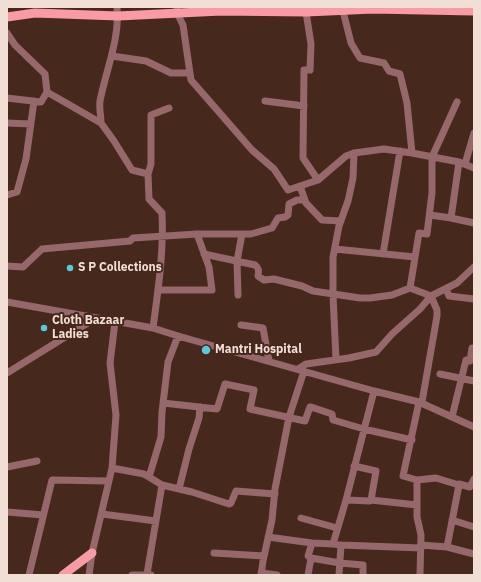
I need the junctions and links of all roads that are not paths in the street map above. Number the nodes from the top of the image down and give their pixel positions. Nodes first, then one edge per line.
1 (384, 8) edge
2 (262, 9) edge
3 (445, 9) edge
4 (79, 10) edge
5 (177, 10) edge
6 (117, 11) edge
7 (343, 11) junction
8 (474, 11) edge
9 (306, 12) junction
10 (7, 17) edge
11 (7, 33) edge
12 (112, 56) junction
13 (190, 74) junction
14 (47, 92) junction
15 (7, 98) edge
16 (34, 101) junction
17 (266, 101) dead end
18 (457, 102) dead end
19 (304, 106) junction
20 (169, 108) dead end
21 (7, 123) edge
22 (101, 123) junction
23 (31, 124) junction
24 (474, 133) edge
25 (473, 143) edge
26 (400, 151) junction
27 (412, 152) junction
28 (354, 153) junction
29 (432, 157) junction
30 (462, 163) junction
31 (474, 168) edge
32 (148, 174) junction
33 (318, 180) junction
34 (300, 186) junction
35 (7, 195) edge
36 (305, 200) junction
37 (430, 215) junction
38 (451, 218) junction
39 (341, 221) junction
40 (474, 223) edge
41 (196, 234) junction
42 (242, 234) junction
43 (163, 237) junction
44 (335, 249) junction
45 (204, 254) junction
46 (383, 254) junction
47 (415, 257) junction
48 (237, 261) junction
49 (7, 266) edge
50 (474, 267) edge
51 (410, 288) junction
52 (446, 289) junction
53 (158, 290) junction
54 (238, 295) dead end
55 (333, 295) junction
56 (431, 296) junction
57 (474, 299) edge
58 (7, 302) edge
59 (96, 318) junction
60 (115, 322) junction
61 (241, 325) dead end
62 (152, 328) junction
63 (178, 336) junction
64 (474, 348) edge
65 (336, 359) junction
66 (269, 361) junction
67 (301, 370) junction
68 (7, 374) edge
69 (440, 374) dead end
70 (462, 379) junction
71 (474, 381) edge
72 (374, 391) junction
73 (420, 402) junction
74 (163, 403) junction
75 (200, 407) junction
76 (289, 417) junction
77 (452, 417) junction
78 (474, 427) edge
79 (364, 429) junction
80 (412, 440) junction
81 (37, 461) dead end
82 (354, 466) junction
83 (7, 467) edge
84 (112, 468) junction
85 (149, 477) junction
86 (474, 479) edge
87 (417, 480) junction
88 (109, 481) junction
89 (459, 484) junction
90 (162, 485) junction
91 (179, 489) junction
92 (275, 494) junction
93 (346, 500) junction
94 (371, 500) junction
95 (417, 505) junction
96 (7, 512) edge
97 (102, 514) junction
98 (43, 515) junction
99 (301, 518) dead end
100 (452, 520) junction
101 (156, 521) junction
102 (474, 527) edge
103 (337, 528) junction
104 (268, 538) junction
105 (312, 542) junction
106 (332, 544) junction
107 (342, 545) junction
108 (421, 547) junction
109 (447, 547) junction
110 (92, 553) junction
111 (214, 553) dead end
112 (474, 554) edge
113 (264, 556) junction
114 (311, 558) junction
115 (340, 563) junction
116 (261, 574) edge
117 (29, 575) edge
118 (63, 575) edge
119 (89, 575) edge
120 (132, 575) edge
121 (149, 575) edge
122 (277, 575) edge
123 (308, 575) edge
124 (338, 575) edge
125 (363, 575) edge
126 (420, 575) edge

1 - 3 main road
1 - 7 main road
2 - 5 main road
2 - 9 main road
3 - 8 main road
4 - 6 main road
4 - 10 main road
5 - 6 main road
5 - 13 street
6 - 12 street
7 - 9 main road
7 - 27 street
9 - 19 street
11 - 14 street
12 - 13 street
12 - 22 street
13 - 34 street
14 - 16 street
14 - 22 street
15 - 16 street
16 - 23 street
17 - 19 street
18 - 29 street
19 - 33 street
20 - 32 street
21 - 23 street
22 - 32 street
23 - 35 street
24 - 25 street
25 - 30 street
26 - 27 street
26 - 28 street
26 - 46 street
27 - 29 street
28 - 33 street
28 - 39 street
29 - 30 street
29 - 37 street
30 - 31 street
30 - 38 street
32 - 43 street
33 - 34 street
34 - 36 street
36 - 39 street
36 - 42 street
37 - 38 street
37 - 47 street
38 - 40 street
39 - 44 street
41 - 42 street
41 - 43 street
41 - 45 street
42 - 48 street
43 - 49 street
43 - 53 street
44 - 46 street
44 - 55 street
45 - 48 street
45 - 53 street
46 - 47 street
47 - 51 street
48 - 54 street
48 - 55 street
50 - 52 street
51 - 55 street
51 - 56 street
52 - 56 street
52 - 57 street
53 - 62 street
55 - 65 street
56 - 65 street
56 - 73 street
58 - 59 street
59 - 60 street
59 - 68 street
60 - 62 street
60 - 84 street
61 - 66 street
62 - 63 street
63 - 66 street
63 - 74 street
64 - 70 street
65 - 67 street
66 - 67 street
67 - 72 street
67 - 76 street
69 - 70 street
70 - 71 street
70 - 77 street
72 - 73 street
72 - 79 street
73 - 77 street
73 - 80 street
74 - 75 street
74 - 85 street
75 - 76 street
75 - 91 street
76 - 79 street
76 - 92 street
77 - 78 street
79 - 80 street
79 - 82 street
80 - 87 street
81 - 83 street
82 - 93 street
82 - 94 street
84 - 85 street
84 - 88 street
85 - 90 street
86 - 89 street
87 - 89 street
87 - 95 street
88 - 97 street
88 - 98 street
89 - 100 street
90 - 91 street
90 - 101 street
91 - 92 street
92 - 104 street
93 - 94 street
93 - 103 street
94 - 95 street
95 - 108 street
96 - 98 street
97 - 101 street
97 - 110 street
98 - 117 street
99 - 103 street
100 - 102 street
100 - 109 street
101 - 121 street
103 - 106 street
104 - 105 street
104 - 113 street
105 - 106 street
105 - 114 street
106 - 107 street
107 - 108 street
107 - 115 street
108 - 109 street
108 - 126 street
109 - 112 street
110 - 118 main road
110 - 119 street
111 - 113 street
113 - 116 street
114 - 115 street
114 - 123 street
115 - 124 street
115 - 125 street
116 - 122 street
120 - 121 street

